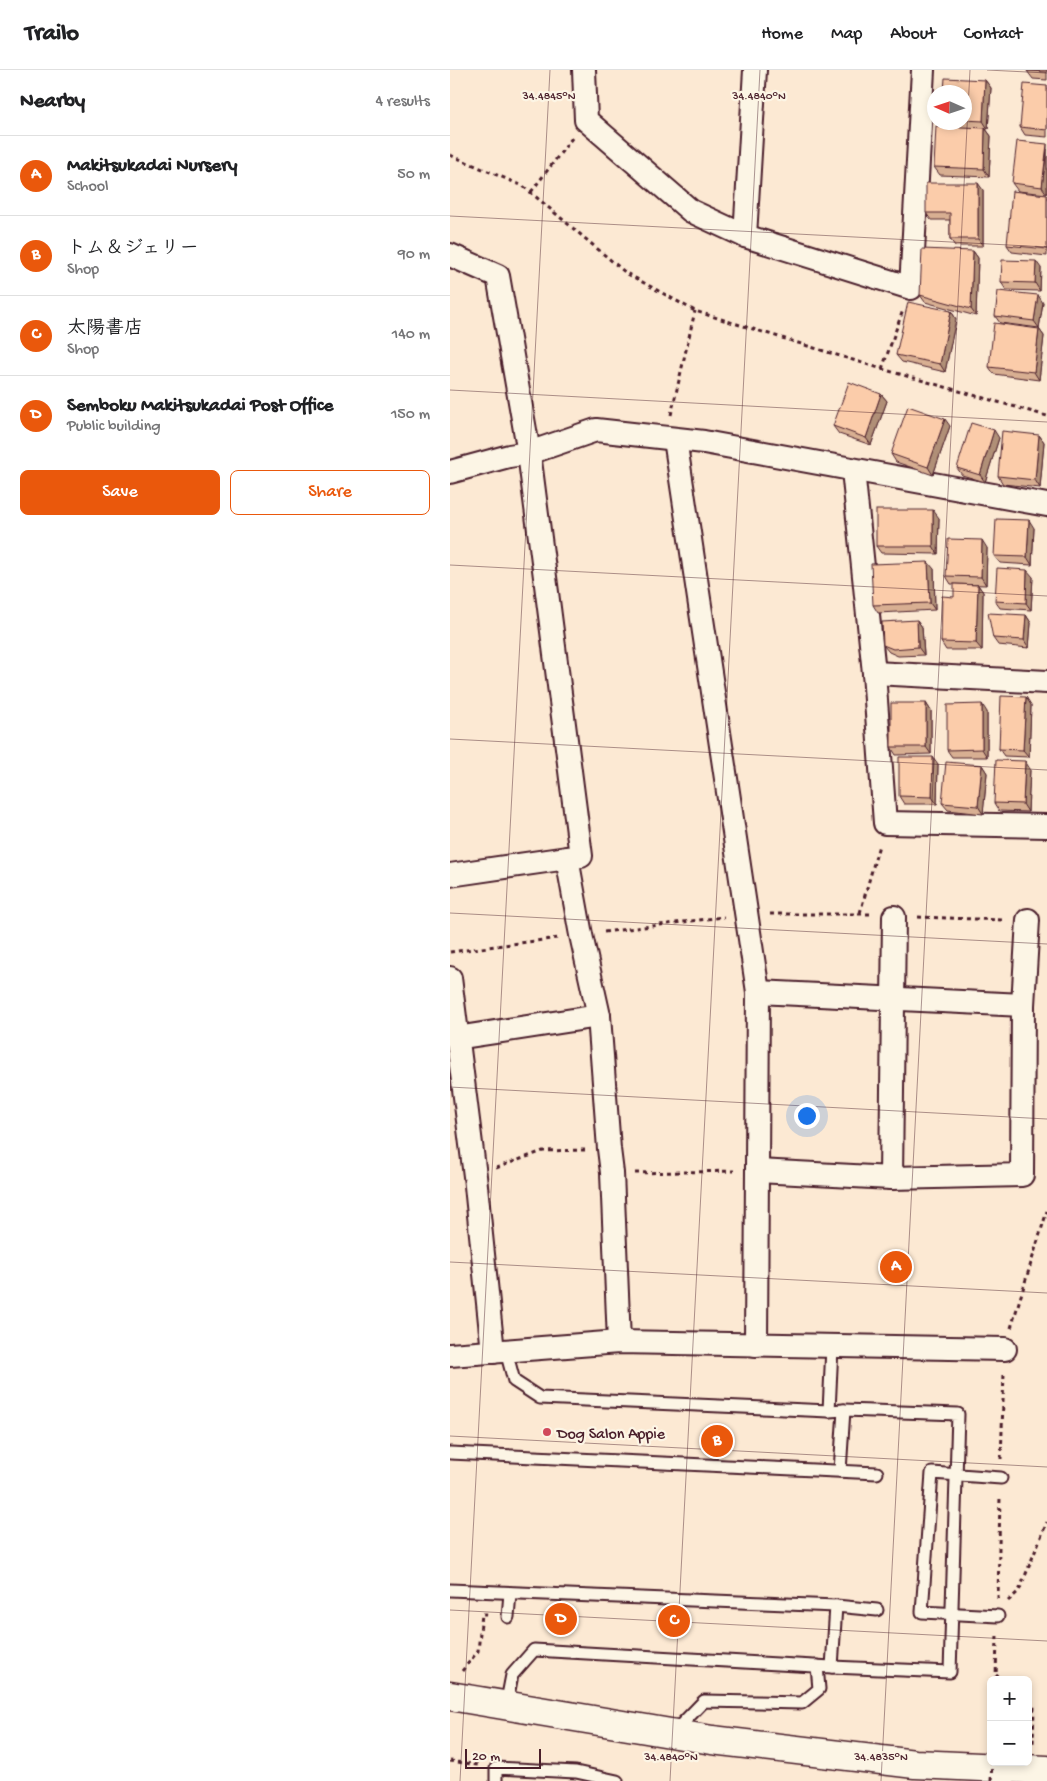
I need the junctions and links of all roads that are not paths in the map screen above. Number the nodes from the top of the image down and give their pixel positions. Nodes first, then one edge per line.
1 (584, 70) edge
2 (755, 70) edge
3 (923, 70) edge
4 (744, 236) junction
5 (450, 255) edge
6 (671, 438) junction
7 (530, 453) junction
8 (853, 470) junction
9 (450, 472) edge
10 (1047, 505) edge
11 (874, 673) junction
12 (1047, 682) edge
13 (1047, 826) edge
14 (567, 858) junction
15 (450, 876) edge
16 (894, 916) dead end
17 (1028, 920) dead end
18 (450, 978) edge
19 (758, 992) junction
20 (893, 999) junction
21 (1023, 1005) junction
22 (599, 1016) junction
23 (456, 1038) junction
24 (758, 1171) junction
25 (891, 1178) junction
26 (619, 1342) junction
27 (756, 1345) junction
28 (832, 1347) junction
29 (1005, 1349) road end
30 (500, 1351) junction
31 (450, 1354) edge
32 (844, 1410) junction
33 (829, 1412) junction
34 (450, 1453) edge
35 (840, 1471) junction
36 (878, 1473) dead end
37 (956, 1474) junction
38 (1001, 1478) road end
39 (450, 1590) edge
40 (510, 1593) junction
41 (836, 1606) junction
42 (877, 1610) dead end
43 (952, 1613) junction
44 (998, 1613) road end
45 (508, 1617) road end
46 (817, 1666) junction
47 (832, 1667) junction
48 (456, 1684) edge
49 (506, 1706) junction
50 (673, 1733) junction
51 (1040, 1770) edge
52 (496, 1781) edge
53 (617, 1781) edge

1 - 4 street
2 - 4 street
3 - 4 street
5 - 7 street
6 - 7 street
6 - 8 street
6 - 19 street
7 - 9 street
7 - 14 street
8 - 10 street
8 - 11 street
11 - 12 street
11 - 13 street
14 - 15 street
14 - 22 street
16 - 20 street
17 - 21 street
18 - 23 street
19 - 20 street
19 - 24 street
20 - 21 street
20 - 25 street
21 - 25 street
22 - 23 street
22 - 26 street
23 - 30 street
24 - 25 street
24 - 27 street
26 - 27 street
26 - 30 street
27 - 28 street
28 - 29 street
28 - 33 lane
30 - 31 street
30 - 33 lane
32 - 33 lane
32 - 35 lane
32 - 37 lane
34 - 35 lane
35 - 36 lane
37 - 38 lane
37 - 43 lane
37 - 43 lane
39 - 40 lane
40 - 41 lane
40 - 45 lane
41 - 42 lane
41 - 47 lane
43 - 44 lane
43 - 47 lane
46 - 47 lane
46 - 49 lane
46 - 50 lane
48 - 49 street
49 - 50 street
50 - 51 street
52 - 53 lane

